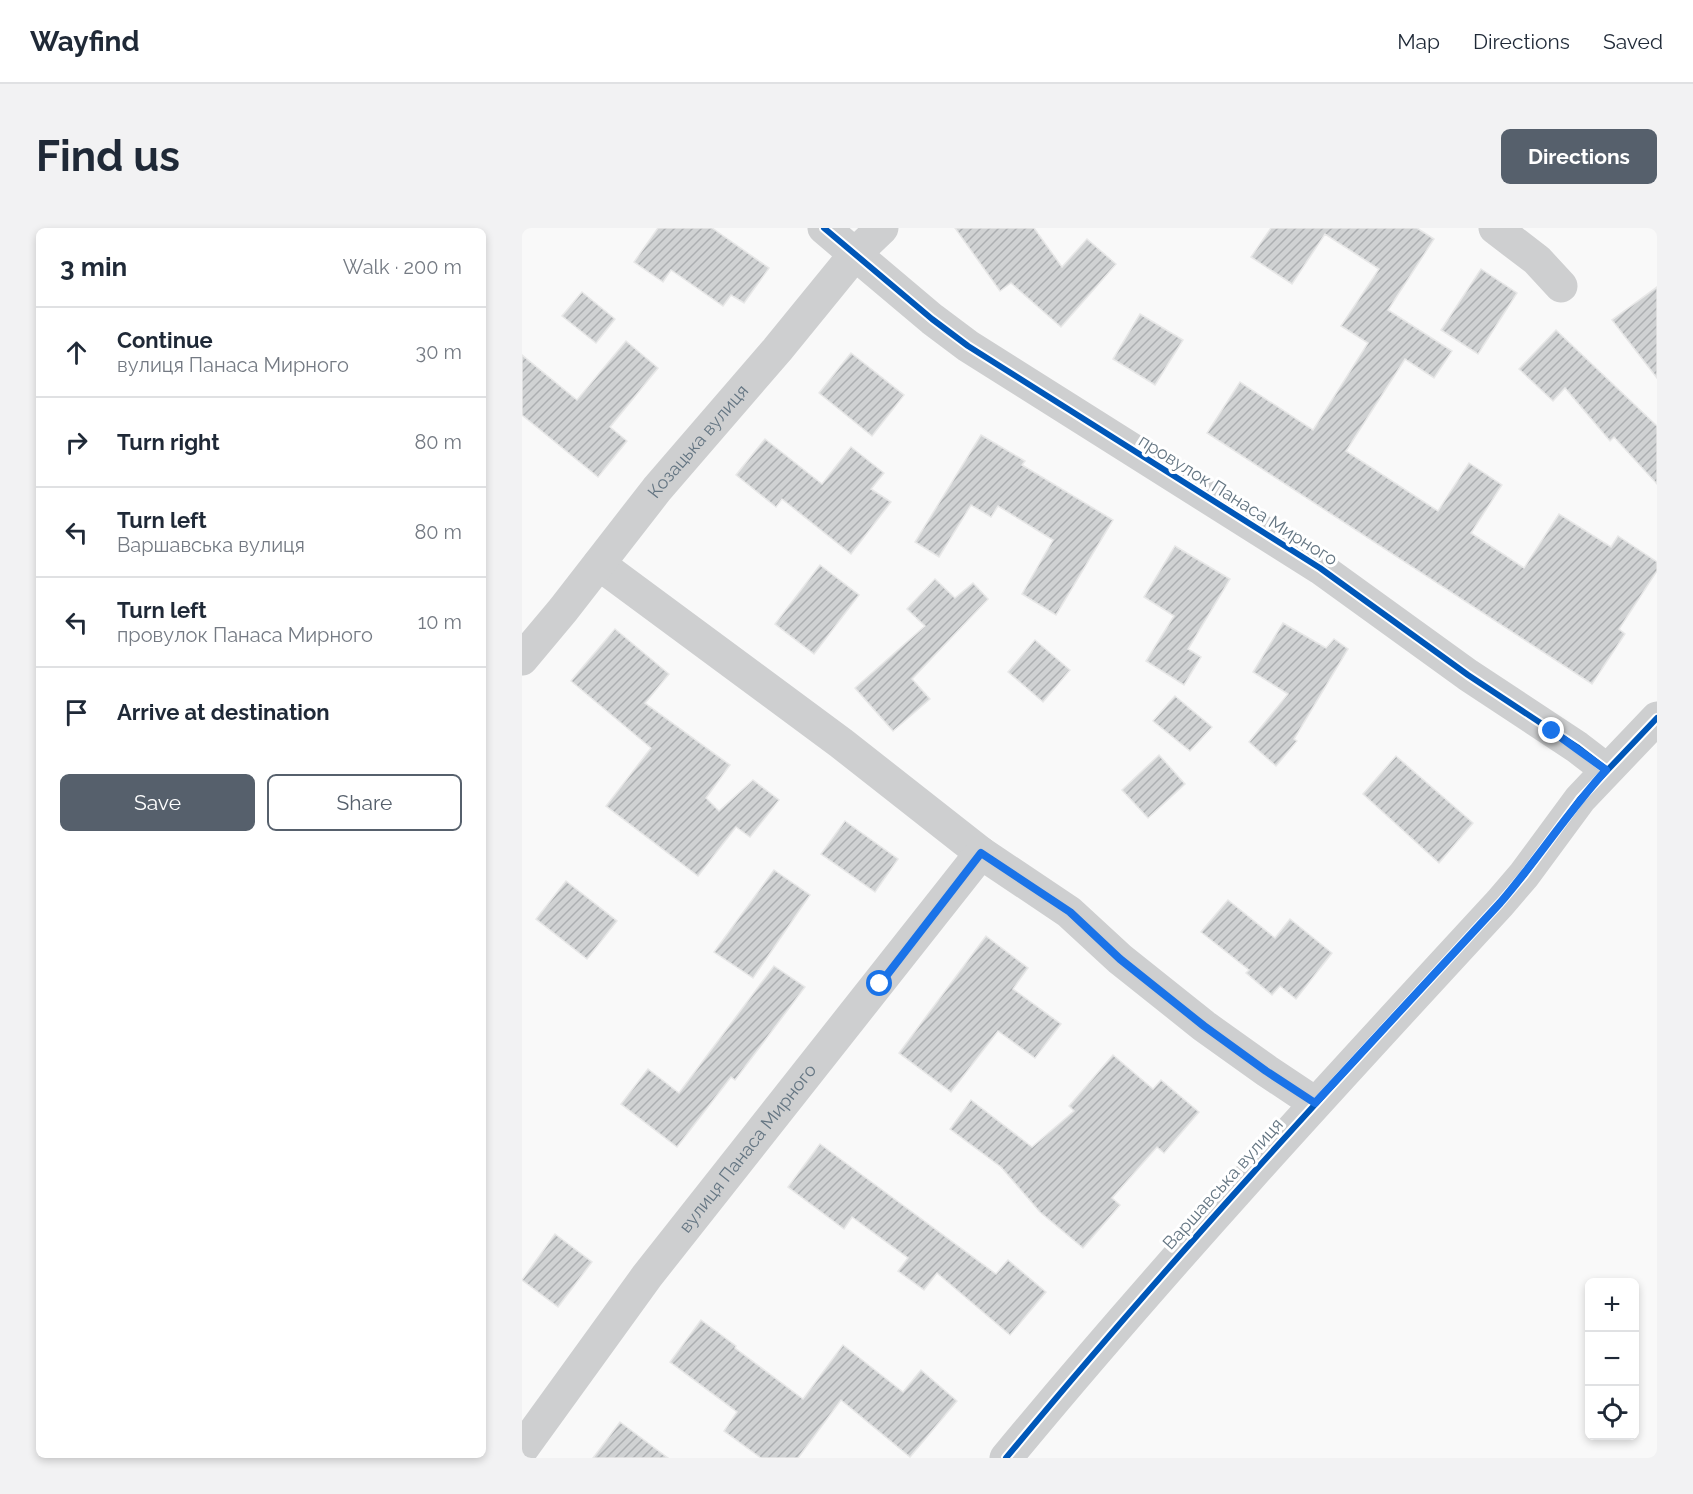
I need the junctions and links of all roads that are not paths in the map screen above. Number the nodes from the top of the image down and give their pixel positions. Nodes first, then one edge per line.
1 (824, 228) edge
2 (882, 228) edge
3 (1495, 228) edge
4 (856, 253) junction
5 (1562, 286) dead end
6 (599, 564) junction
7 (522, 659) edge
8 (1657, 718) edge
9 (1606, 770) junction
10 (981, 853) junction
11 (1315, 1103) junction
12 (522, 1449) edge
13 (1006, 1458) edge

1 - 4 street, провулок Панаса Мирного
2 - 4 street, Козацька вулиця
3 - 5 street
4 - 6 street, Козацька вулиця
4 - 9 street, провулок Панаса Мирного
6 - 7 street, Козацька вулиця
6 - 10 street
8 - 9 street, Варшавська вулиця
9 - 11 street, Варшавська вулиця
10 - 11 street
10 - 12 street, вулиця Панаса Мирного
11 - 13 street, Варшавська вулиця

